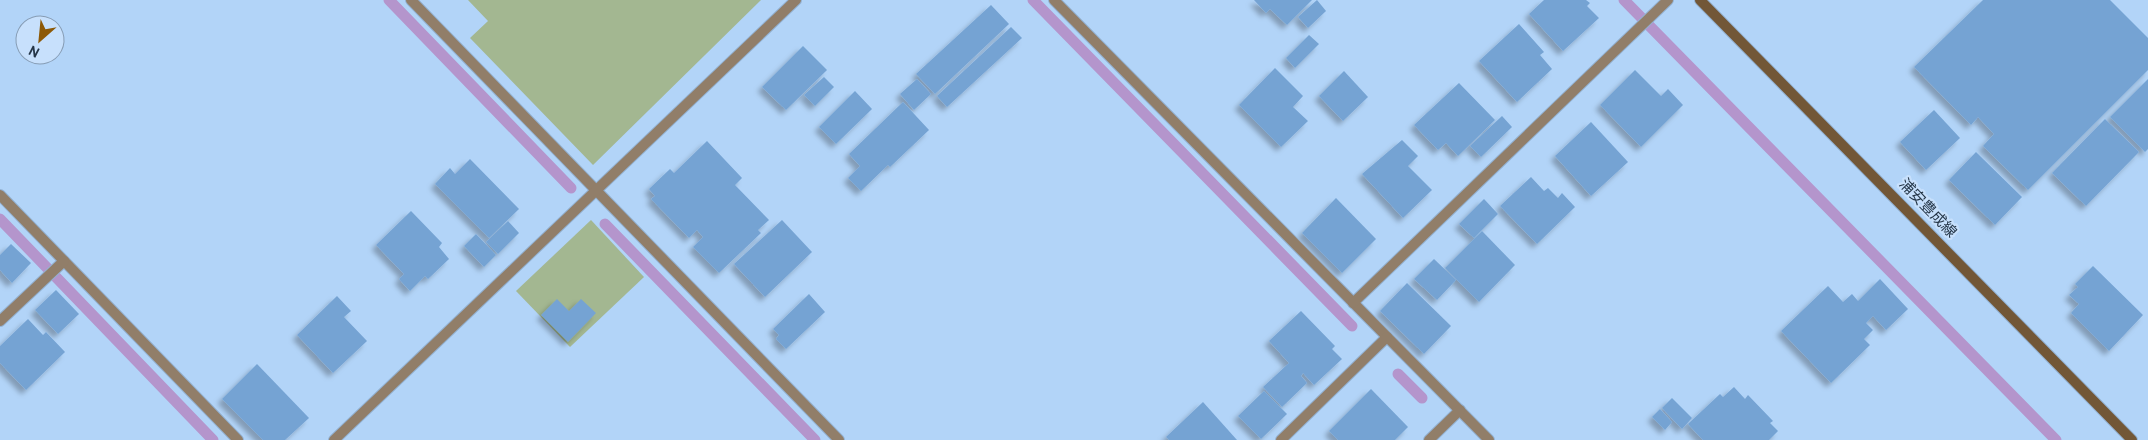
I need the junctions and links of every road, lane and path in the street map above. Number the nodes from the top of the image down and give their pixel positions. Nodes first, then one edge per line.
1 (411, 0) edge
2 (796, 0) edge
3 (1054, 0) edge
4 (1668, 0) edge
5 (1700, 0) edge
6 (596, 192) junction
7 (0, 195) edge
8 (64, 261) junction
9 (1353, 302) junction
10 (0, 321) edge
11 (1387, 337) junction
12 (1460, 410) junction
13 (238, 440) edge
14 (334, 440) edge
15 (839, 440) edge
16 (1281, 440) edge
17 (1429, 440) edge
18 (1489, 440) edge
19 (2132, 440) edge

1 - 6 street
2 - 6 street
3 - 9 street
4 - 9 street
5 - 19 main road, 浦安豊成線
6 - 14 street
6 - 15 street
7 - 8 street
8 - 10 street
8 - 13 street
9 - 11 street
11 - 12 street
11 - 16 street
12 - 17 street
12 - 18 street

